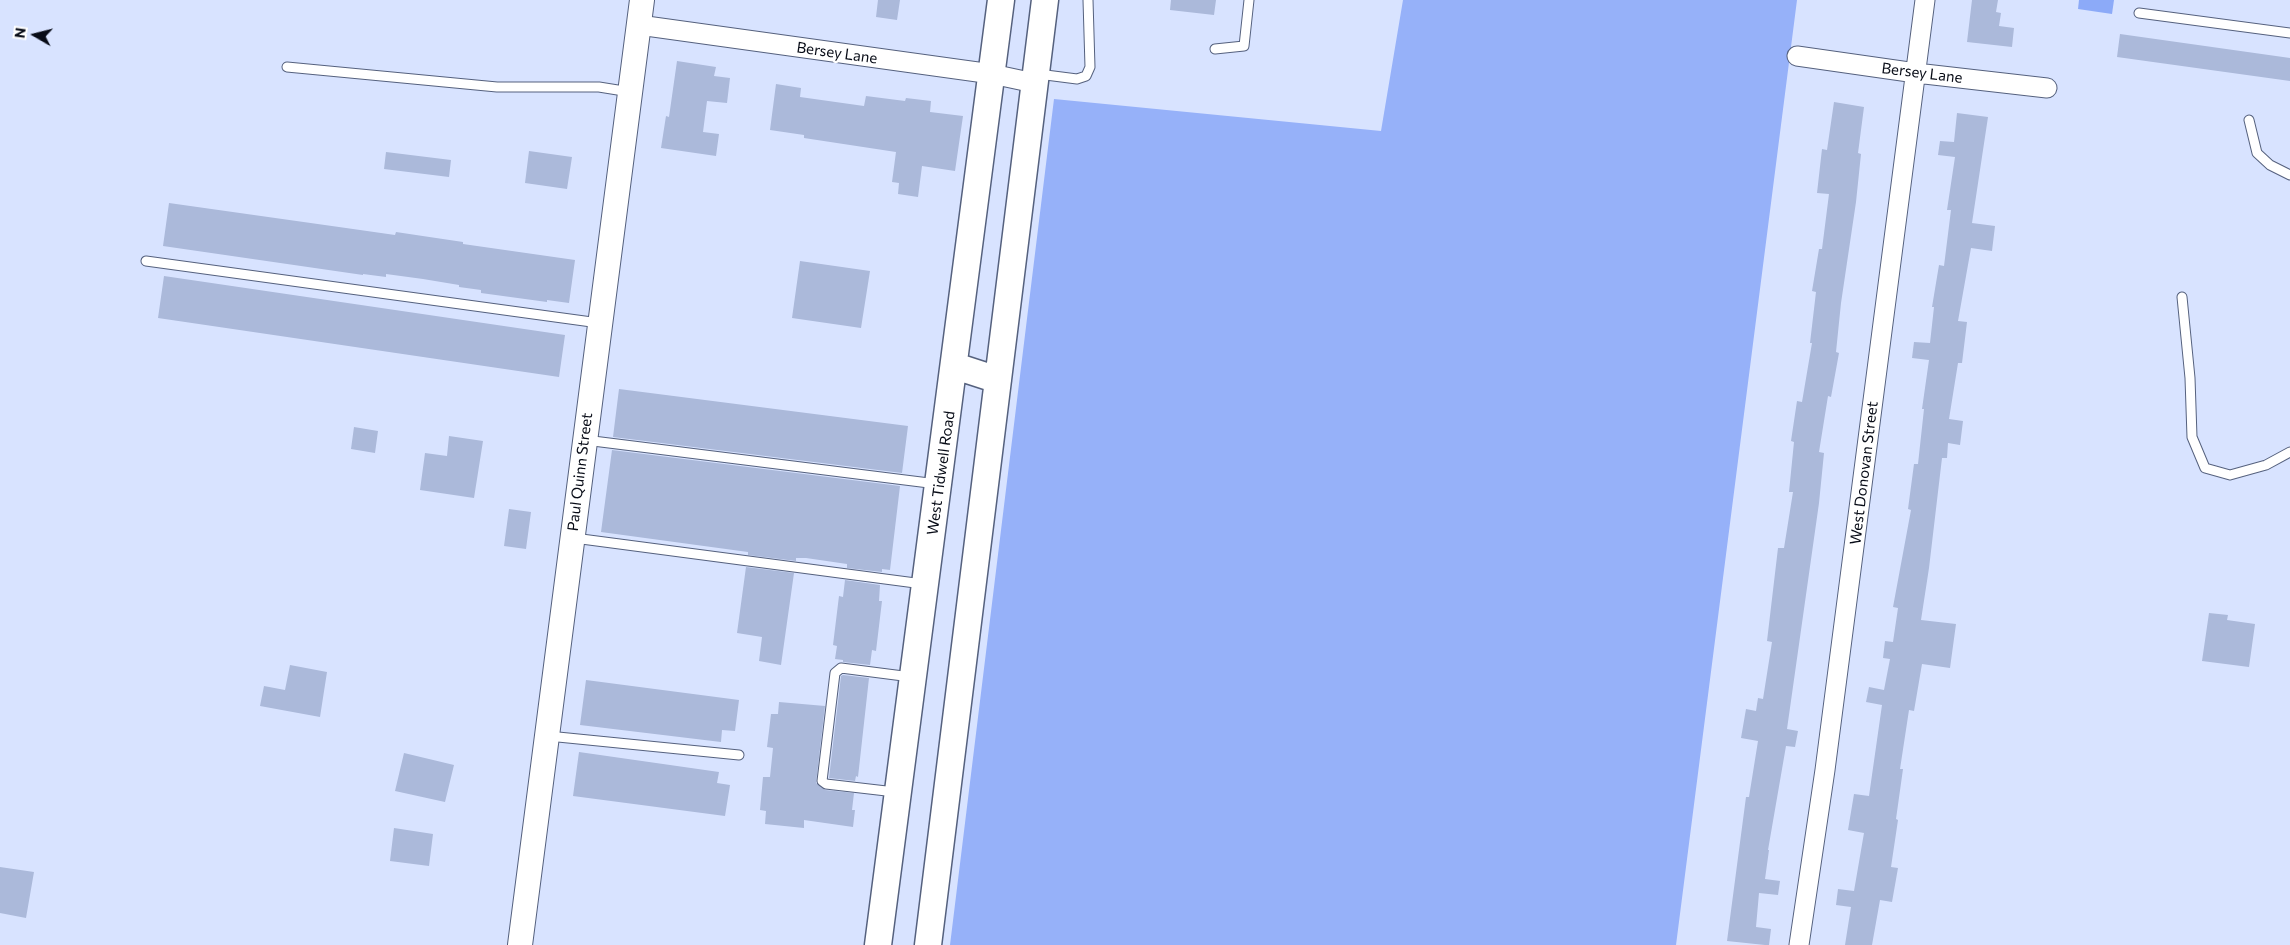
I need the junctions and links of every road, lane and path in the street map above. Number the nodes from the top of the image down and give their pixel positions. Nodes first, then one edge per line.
1 (642, 0) edge
2 (1001, 0) edge
3 (1045, 0) edge
4 (1088, 0) edge
5 (1249, 0) edge
6 (1925, 0) edge
7 (2139, 13) dead end
8 (639, 25) junction
9 (2290, 33) edge
10 (1216, 49) dead end
11 (1797, 56) dead end
12 (287, 67) dead end
13 (1916, 73) junction
14 (992, 74) junction
15 (1035, 78) junction
16 (2047, 88) dead end
17 (630, 92) junction
18 (2249, 120) dead end
19 (2290, 175) edge
20 (146, 261) dead end
21 (2182, 297) dead end
22 (599, 323) junction
23 (955, 366) junction
24 (998, 380) junction
25 (585, 440) junction
26 (2290, 452) edge
27 (939, 484) junction
28 (572, 537) junction
29 (926, 584) junction
30 (914, 677) junction
31 (547, 736) junction
32 (739, 755) dead end
33 (898, 793) junction
34 (520, 945) edge
35 (880, 945) edge
36 (928, 945) edge
37 (1799, 945) edge

1 - 8 street, Paul Quinn Street
2 - 14 main road, West Tidwell Road
3 - 15 main road
4 - 15 lane
5 - 10 lane
6 - 13 street, West Donovan Street
7 - 9 lane
8 - 14 street, Bersey Lane
8 - 17 street, Paul Quinn Street
11 - 13 street, Bersey Lane
12 - 17 lane
13 - 16 street, Bersey Lane
13 - 37 street, West Donovan Street
14 - 15 street, Bersey Lane
14 - 23 main road, West Tidwell Road
15 - 24 main road
17 - 22 street, Paul Quinn Street
18 - 19 lane
20 - 22 lane
21 - 26 lane
22 - 25 street, Paul Quinn Street
23 - 24 main road
23 - 27 main road, West Tidwell Road
24 - 36 main road
25 - 27 lane
25 - 28 street, Paul Quinn Street
27 - 29 main road, West Tidwell Road
28 - 29 lane
28 - 31 street, Paul Quinn Street
29 - 30 main road, West Tidwell Road
30 - 33 main road, West Tidwell Road
30 - 33 lane
31 - 32 lane
31 - 34 street, Paul Quinn Street
33 - 35 main road, West Tidwell Road

